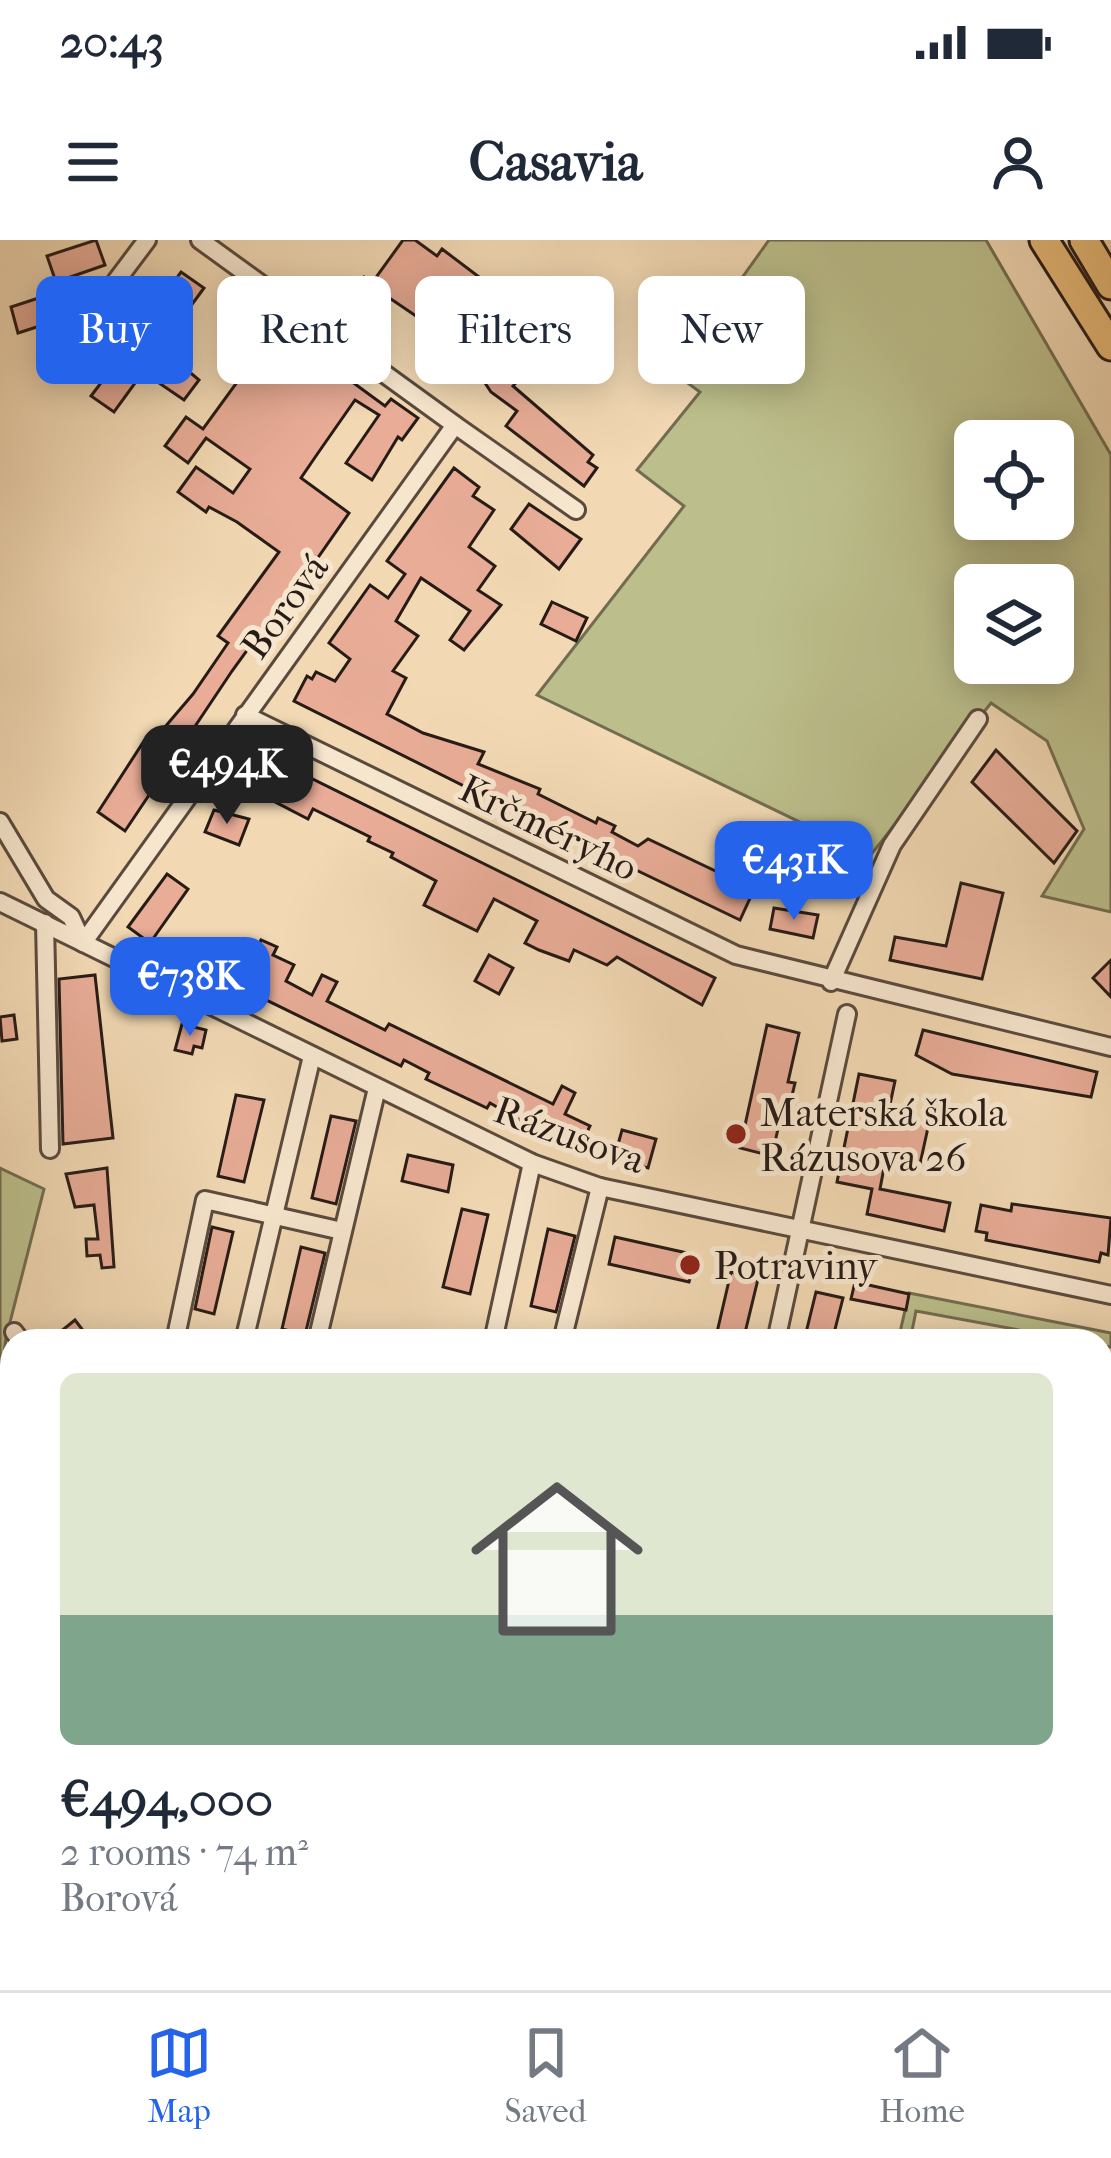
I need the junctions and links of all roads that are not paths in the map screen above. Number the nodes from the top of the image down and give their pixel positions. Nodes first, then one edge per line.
1 (148, 240) edge
2 (200, 240) edge
3 (1044, 240) edge
4 (1084, 240) edge
5 (121, 276) edge
6 (1108, 277) edge
7 (1109, 340) edge
8 (455, 424) junction
9 (576, 510) dead end
10 (245, 715) junction
11 (978, 718) dead end
12 (0, 822) edge
13 (0, 902) edge
14 (45, 923) junction
15 (83, 943) junction
16 (831, 982) junction
17 (848, 1014) dead end
18 (1111, 1047) edge
19 (312, 1056) junction
20 (376, 1088) junction
21 (50, 1149) dead end
22 (532, 1163) junction
23 (600, 1187) junction
24 (274, 1215) junction
25 (342, 1231) junction
26 (800, 1231) junction
27 (1111, 1295) edge
28 (178, 1329) edge
29 (247, 1329) edge
30 (320, 1329) edge
31 (497, 1329) edge
32 (565, 1329) edge
33 (779, 1329) edge

1 - 5 street
2 - 8 street
3 - 7 main road
4 - 6 main road
8 - 9 street
8 - 10 street, Borová
10 - 15 street, Borová
10 - 16 street, Krčméryho
11 - 16 street
12 - 15 street
13 - 14 street, Rázusova
14 - 15 street, Rázusova
14 - 21 street
15 - 19 street, Rázusova
16 - 18 street, Krčméryho
17 - 26 street
19 - 20 street, Rázusova
19 - 24 street
20 - 22 street, Rázusova
20 - 25 street
22 - 23 street, Rázusova
22 - 31 street
23 - 26 street, Rázusova
23 - 32 street
24 - 25 street
24 - 28 street
24 - 29 street
25 - 30 street
26 - 27 street, Rázusova
26 - 33 street

